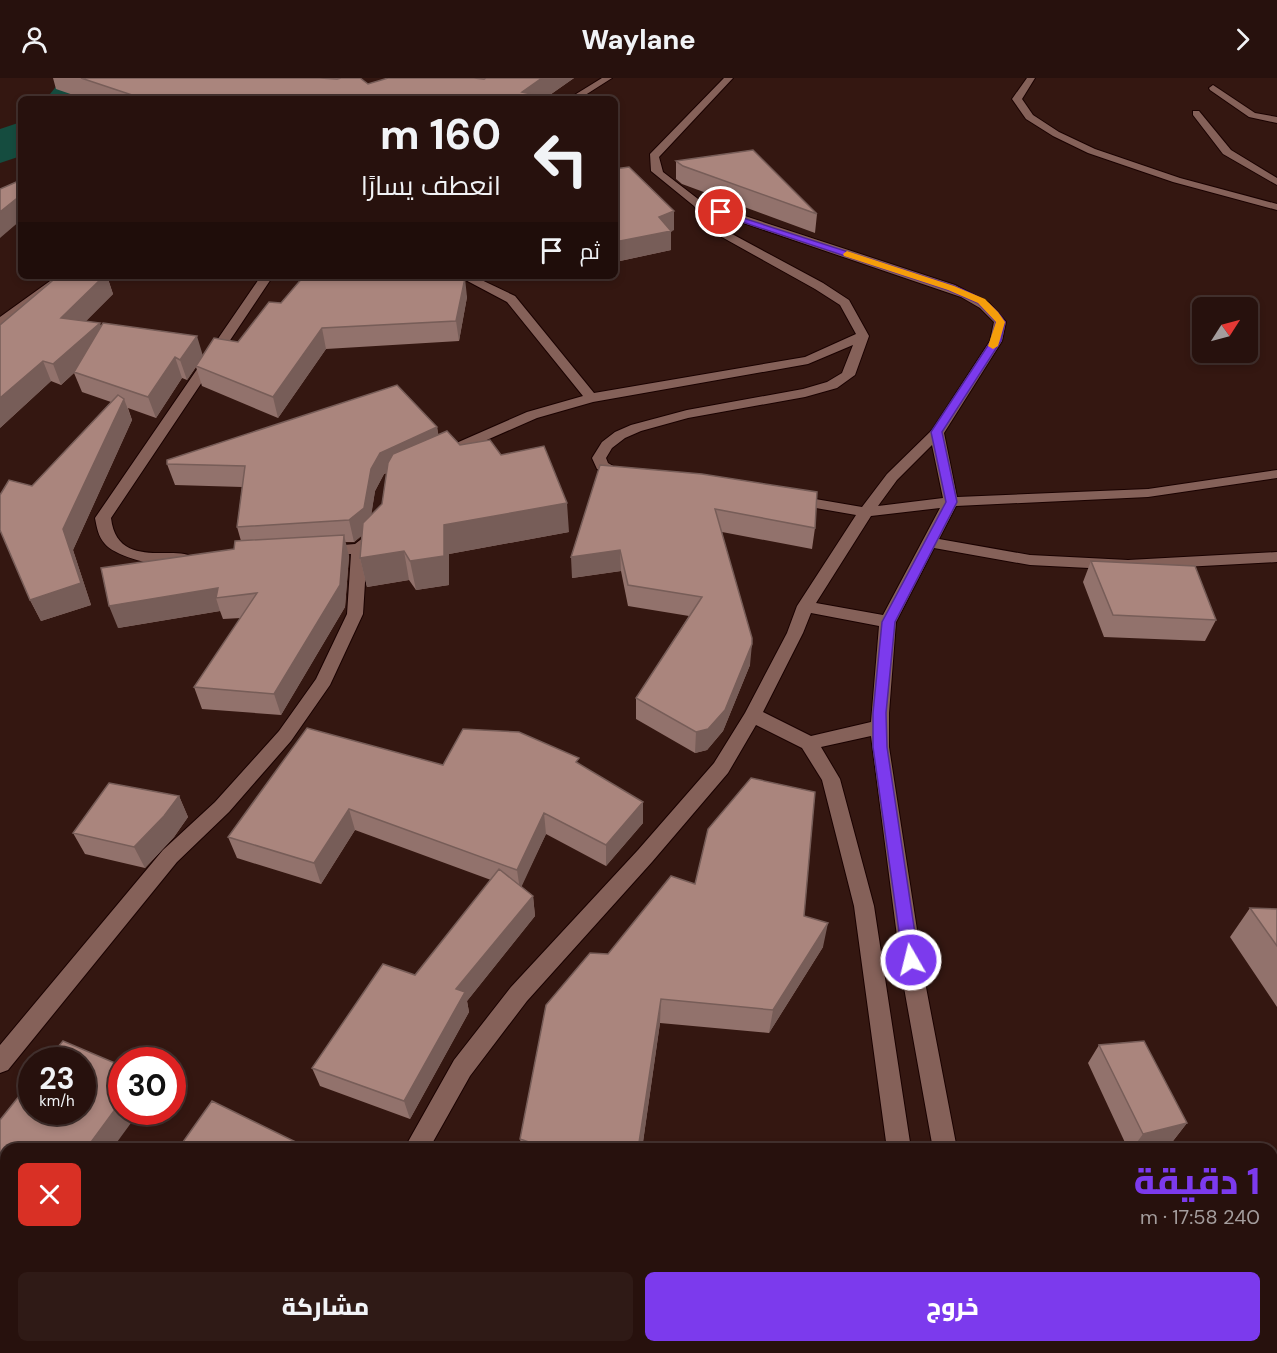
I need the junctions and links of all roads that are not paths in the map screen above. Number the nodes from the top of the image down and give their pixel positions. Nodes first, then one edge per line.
1 (608, 78) edge
2 (729, 78) edge
3 (1031, 78) edge
4 (1213, 88) dead end
5 (578, 96) edge
6 (1196, 113) dead end
7 (1277, 120) edge
8 (1277, 182) edge
9 (698, 204) junction
10 (1277, 207) edge
11 (61, 279) edge
12 (265, 279) edge
13 (470, 279) edge
14 (0, 323) edge
15 (863, 336) junction
16 (591, 398) junction
17 (937, 432) junction
18 (426, 461) edge
19 (1277, 474) edge
20 (639, 477) edge
21 (773, 498) edge
22 (951, 502) junction
23 (866, 512) junction
24 (382, 516) edge
25 (932, 543) junction
26 (359, 549) junction
27 (314, 551) edge
28 (1277, 557) edge
29 (200, 558) edge
30 (805, 606) junction
31 (888, 622) junction
32 (753, 715) junction
33 (880, 727) junction
34 (809, 743) junction
35 (0, 1062) edge
36 (420, 1143) edge
37 (898, 1143) edge
38 (944, 1143) edge

1 - 5 street
2 - 9 street
3 - 10 street
4 - 7 street
6 - 8 street
9 - 15 street
9 - 17 street
11 - 14 street
12 - 29 street
13 - 16 street
15 - 16 street
15 - 20 street
16 - 18 street
17 - 22 street
17 - 23 street
19 - 22 street
21 - 23 street
22 - 23 street
22 - 25 street
23 - 30 street
24 - 26 street
25 - 28 street
25 - 31 street
26 - 27 street
26 - 35 street
30 - 31 street
30 - 32 street
31 - 33 street
32 - 34 street
32 - 36 street
33 - 34 street
33 - 38 street
34 - 37 street

